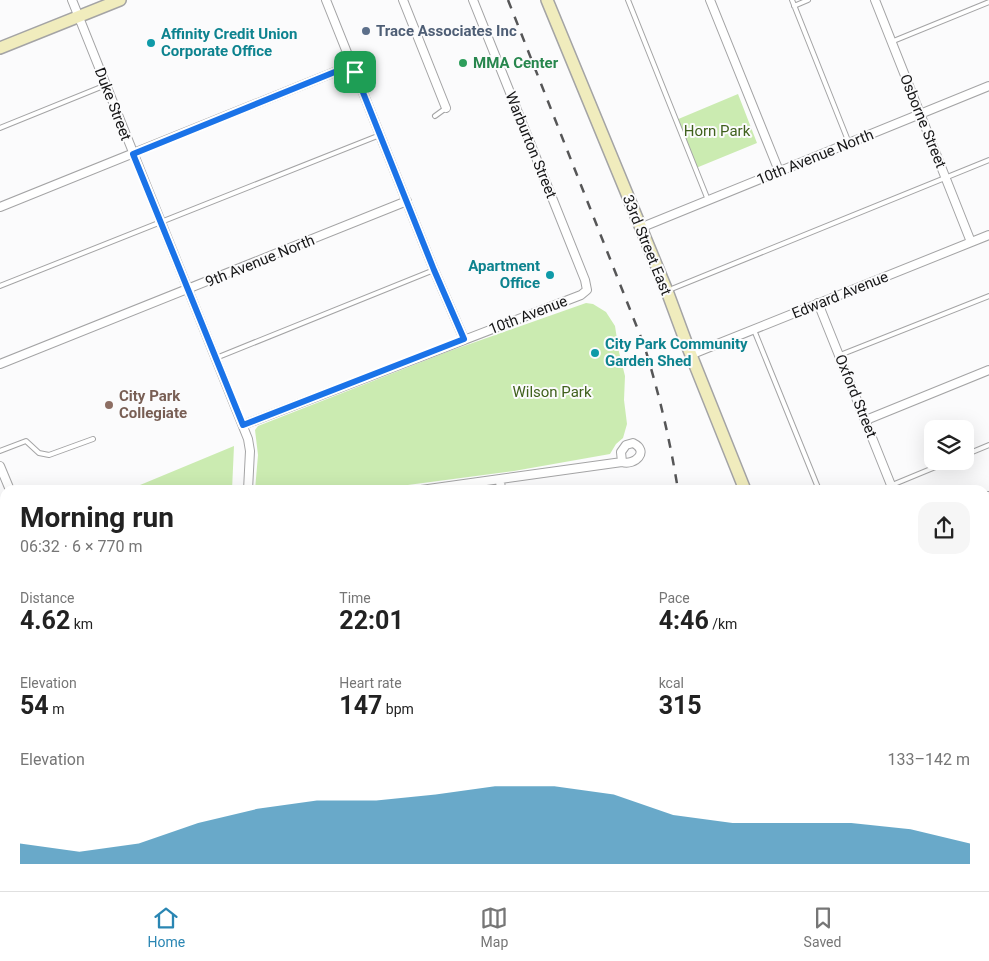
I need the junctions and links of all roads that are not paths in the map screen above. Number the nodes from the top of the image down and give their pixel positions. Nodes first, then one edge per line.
1 (72, 0) edge
2 (120, 0) edge
3 (326, 0) edge
4 (403, 0) edge
5 (473, 0) edge
6 (547, 0) edge
7 (628, 0) edge
8 (710, 0) edge
9 (792, 0) edge
10 (808, 0) edge
11 (875, 0) edge
12 (989, 2) edge
13 (794, 6) junction
14 (78, 17) junction
15 (891, 42) junction
16 (0, 48) edge
17 (352, 65) junction
18 (106, 85) junction
19 (989, 86) edge
20 (446, 108) joint
21 (920, 114) junction
22 (435, 116) dead end
23 (0, 128) edge
24 (380, 135) junction
25 (849, 143) junction
26 (133, 154) junction
27 (989, 160) edge
28 (779, 171) junction
29 (946, 178) junction
30 (708, 200) junction
31 (407, 201) junction
32 (0, 206) edge
33 (160, 223) junction
34 (640, 228) junction
35 (989, 234) edge
36 (971, 242) junction
37 (434, 270) junction
38 (0, 286) edge
39 (187, 290) junction
40 (587, 290) joint
41 (666, 291) junction
42 (989, 296) edge
43 (818, 303) junction
44 (754, 330) junction
45 (464, 339) junction
46 (690, 355) junction
47 (840, 355) junction
48 (216, 358) junction
49 (0, 364) edge
50 (989, 370) edge
51 (866, 420) junction
52 (243, 425) junction
53 (93, 439) dead end
54 (989, 445) edge
55 (0, 451) edge
56 (974, 451) edge
57 (622, 462) dead end
58 (0, 466) edge
59 (931, 470) edge
60 (500, 480) junction
61 (8, 485) edge
62 (248, 485) edge
63 (460, 485) edge
64 (501, 485) edge
65 (743, 485) edge
66 (817, 485) edge
67 (892, 485) edge
68 (899, 485) edge

1 - 14 street, Duke Street
2 - 14 street
3 - 17 street
4 - 20 street
5 - 40 street, Warburton Street
6 - 34 street, 33rd Street East
7 - 30 lane
8 - 28 street
9 - 13 lane
10 - 13 lane
11 - 15 street, Osborne Street
12 - 15 lane
13 - 25 lane
14 - 16 street
14 - 18 street, Duke Street
15 - 21 street, Osborne Street
17 - 24 street
17 - 26 street
18 - 23 lane
18 - 26 street, Duke Street
19 - 21 street, 10th Avenue North
20 - 22 lane
21 - 25 street, 10th Avenue North
21 - 29 street, Osborne Street
24 - 31 street
24 - 33 lane
25 - 28 street, 10th Avenue North
26 - 32 street
26 - 33 street, Duke Street
27 - 29 lane
28 - 30 street, 10th Avenue North
29 - 36 street, Osborne Street
29 - 41 lane
30 - 34 street, 10th Avenue North
31 - 37 street
31 - 39 street, 9th Avenue North
33 - 38 lane
33 - 39 street, Duke Street
34 - 41 street, 33rd Street East
35 - 36 street, Edward Avenue
36 - 43 street, Edward Avenue
37 - 45 street
37 - 48 lane
39 - 48 street, Duke Street
39 - 49 street, 9th Avenue North
40 - 45 street, 10th Avenue
41 - 46 street, 33rd Street East
42 - 47 lane
43 - 44 street, Edward Avenue
43 - 47 street, Oxford Street
44 - 46 street, Edward Avenue
44 - 66 lane
45 - 52 street, 10th Avenue
46 - 65 street, 33rd Street East
47 - 51 street, Oxford Street
48 - 52 street, Duke Street
50 - 51 street
51 - 67 street, Oxford Street
52 - 62 street, Duke Street
53 - 55 lane
54 - 56 lane
57 - 60 street
58 - 61 street
59 - 68 lane
60 - 63 street
60 - 64 street

